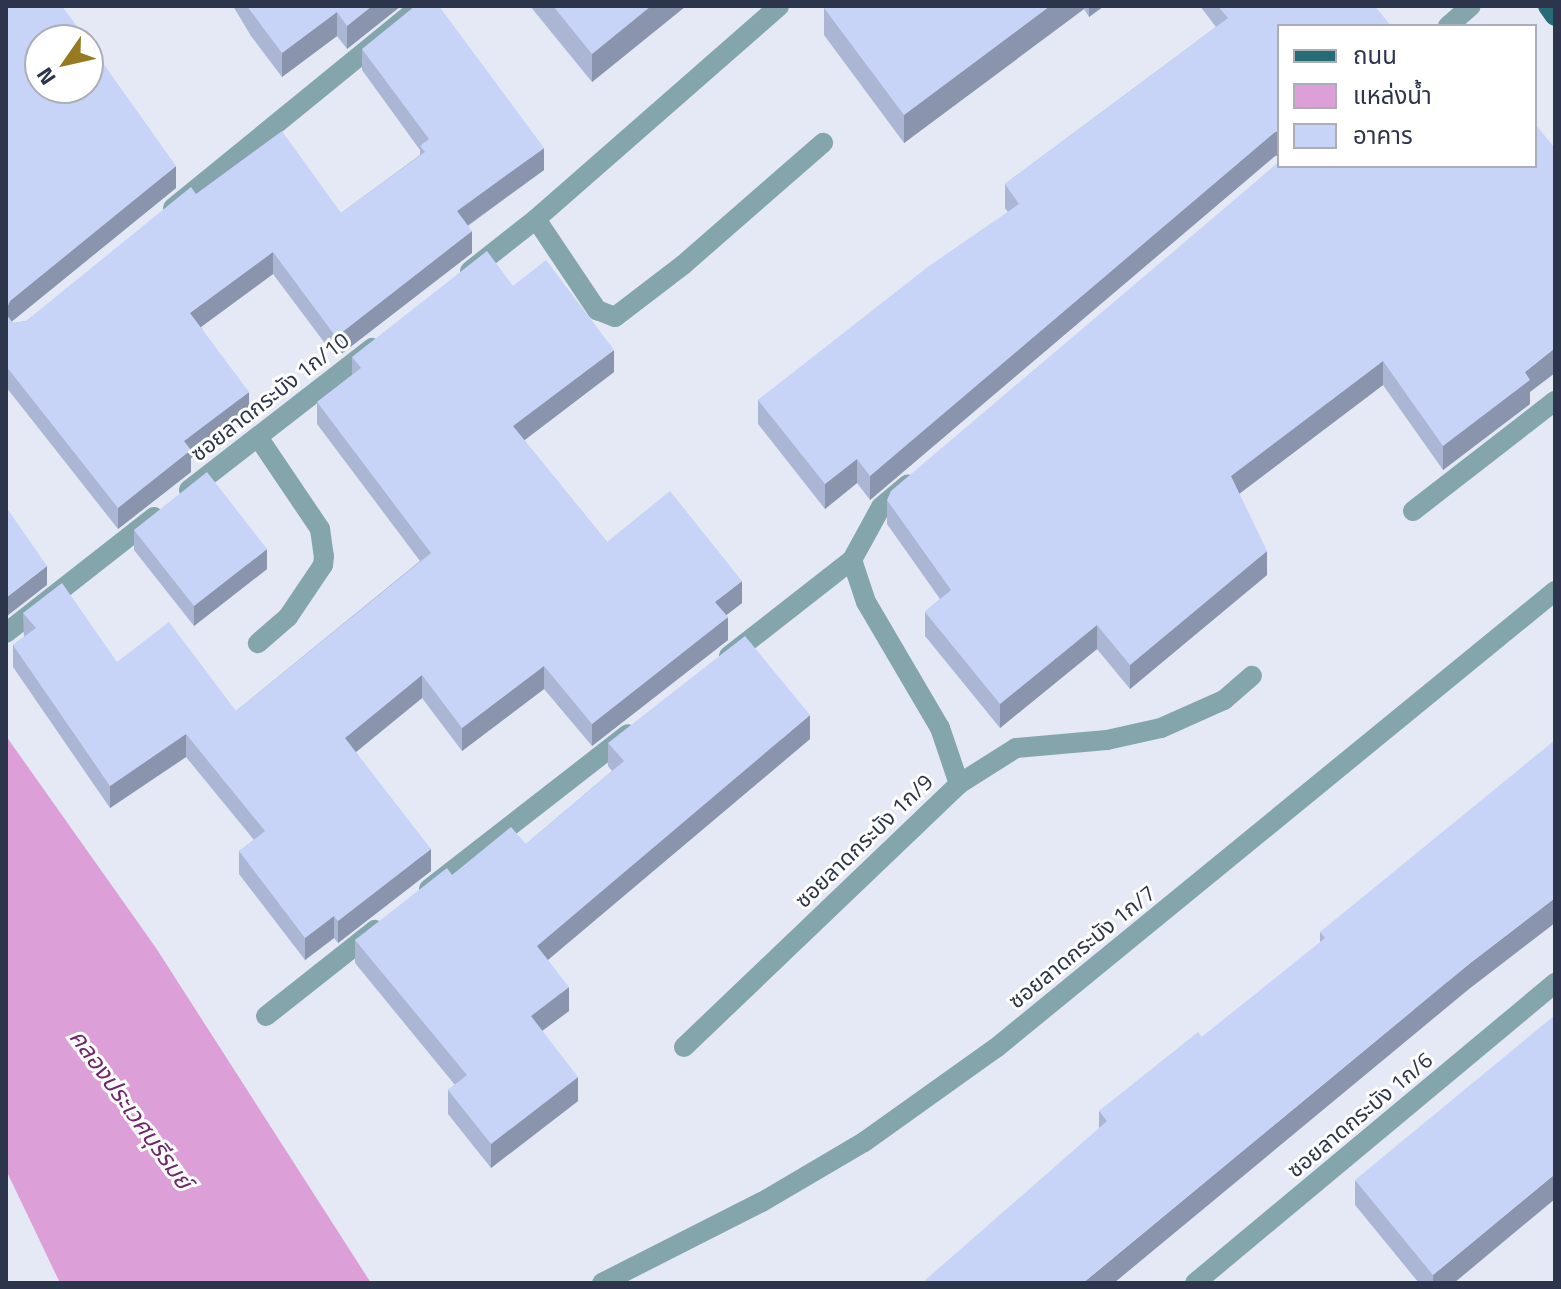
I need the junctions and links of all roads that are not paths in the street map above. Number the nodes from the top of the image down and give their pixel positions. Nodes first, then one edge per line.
1 (421, 6) edge
2 (779, 6) edge
3 (1471, 6) edge
4 (1548, 6) edge
5 (1555, 16) edge
6 (1450, 24) edge
7 (823, 143) dead end
8 (536, 219) junction
9 (152, 224) edge
10 (452, 285) edge
11 (391, 333) edge
12 (1555, 401) edge
13 (258, 437) junction
14 (929, 466) edge
15 (1413, 511) dead end
16 (852, 560) junction
17 (1555, 591) edge
18 (6, 633) edge
19 (258, 643) dead end
20 (715, 667) edge
21 (1252, 676) dead end
22 (640, 725) edge
23 (959, 784) junction
24 (416, 899) edge
25 (391, 919) edge
26 (1555, 983) edge
27 (266, 1016) dead end
28 (684, 1047) dead end
29 (602, 1283) edge
30 (1195, 1283) edge

1 - 9 street
2 - 8 street
3 - 6 street
4 - 5 main road
7 - 8 street
8 - 10 street
11 - 13 street, ซอยลาดกระบัง 1ก/10
12 - 15 street
13 - 18 street, ซอยลาดกระบัง 1ก/10
13 - 19 street
14 - 16 street
16 - 20 street
16 - 23 street, ซอยลาดกระบัง 1ก/9
17 - 29 street, ซอยลาดกระบัง 1ก/7
21 - 23 street
22 - 24 street
23 - 28 street, ซอยลาดกระบัง 1ก/9
25 - 27 street
26 - 30 street, ซอยลาดกระบัง 1ก/6

